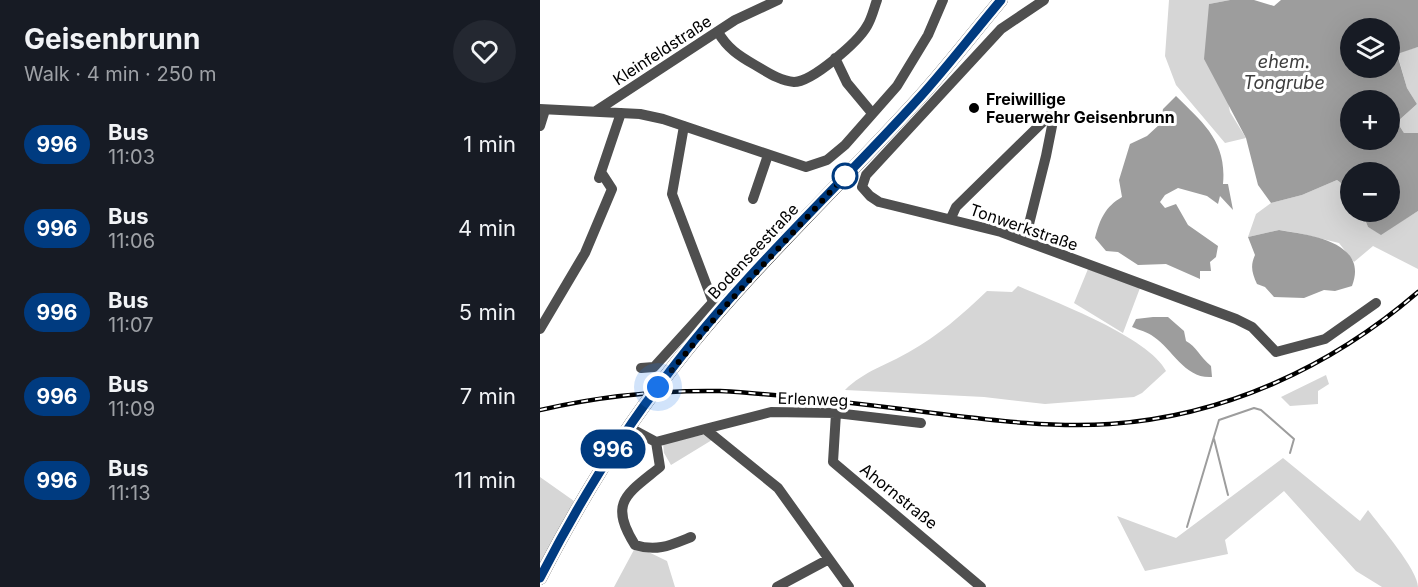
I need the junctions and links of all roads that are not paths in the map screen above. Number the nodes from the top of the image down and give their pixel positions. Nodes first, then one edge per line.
1 (778, 0) edge
2 (877, 0) edge
3 (943, 0) edge
4 (1001, 0) edge
5 (1044, 0) edge
6 (718, 32) junction
7 (835, 58) junction
8 (543, 109) edge
9 (596, 111) junction
10 (621, 113) junction
11 (872, 113) junction
12 (540, 126) edge
13 (684, 126) junction
14 (768, 156) junction
15 (753, 199) dead end
16 (951, 219) junction
17 (1025, 240) junction
18 (1376, 303) dead end
19 (716, 307) junction
20 (540, 329) edge
21 (641, 368) dead end
22 (836, 413) junction
23 (921, 423) dead end
24 (628, 428) junction
25 (705, 429) junction
26 (656, 442) junction
27 (691, 537) dead end
28 (829, 559) junction
29 (540, 578) edge
30 (777, 587) edge
31 (849, 587) edge
32 (981, 587) edge

1 - 6 street, Kleinfeldstraße
2 - 7 street
3 - 11 street
4 - 19 main road, Bodenseestraße
5 - 16 street, Tonwerkstraße
6 - 7 street
6 - 9 street, Kleinfeldstraße
7 - 11 street
8 - 9 street
8 - 12 street
9 - 10 street
10 - 13 street
10 - 20 street
11 - 14 street
13 - 14 street
13 - 19 street
14 - 15 street
16 - 17 street, Tonwerkstraße
16 - 17 street
17 - 18 street, Tonwerkstraße
19 - 21 street
19 - 24 main road, Bodenseestraße
22 - 23 street, Erlenweg
22 - 25 street, Erlenweg
22 - 32 street, Ahornstraße
24 - 26 street
24 - 29 main road, Bodenseestraße
25 - 26 street, Erlenweg
25 - 28 street
26 - 27 street
28 - 30 street
28 - 31 street

